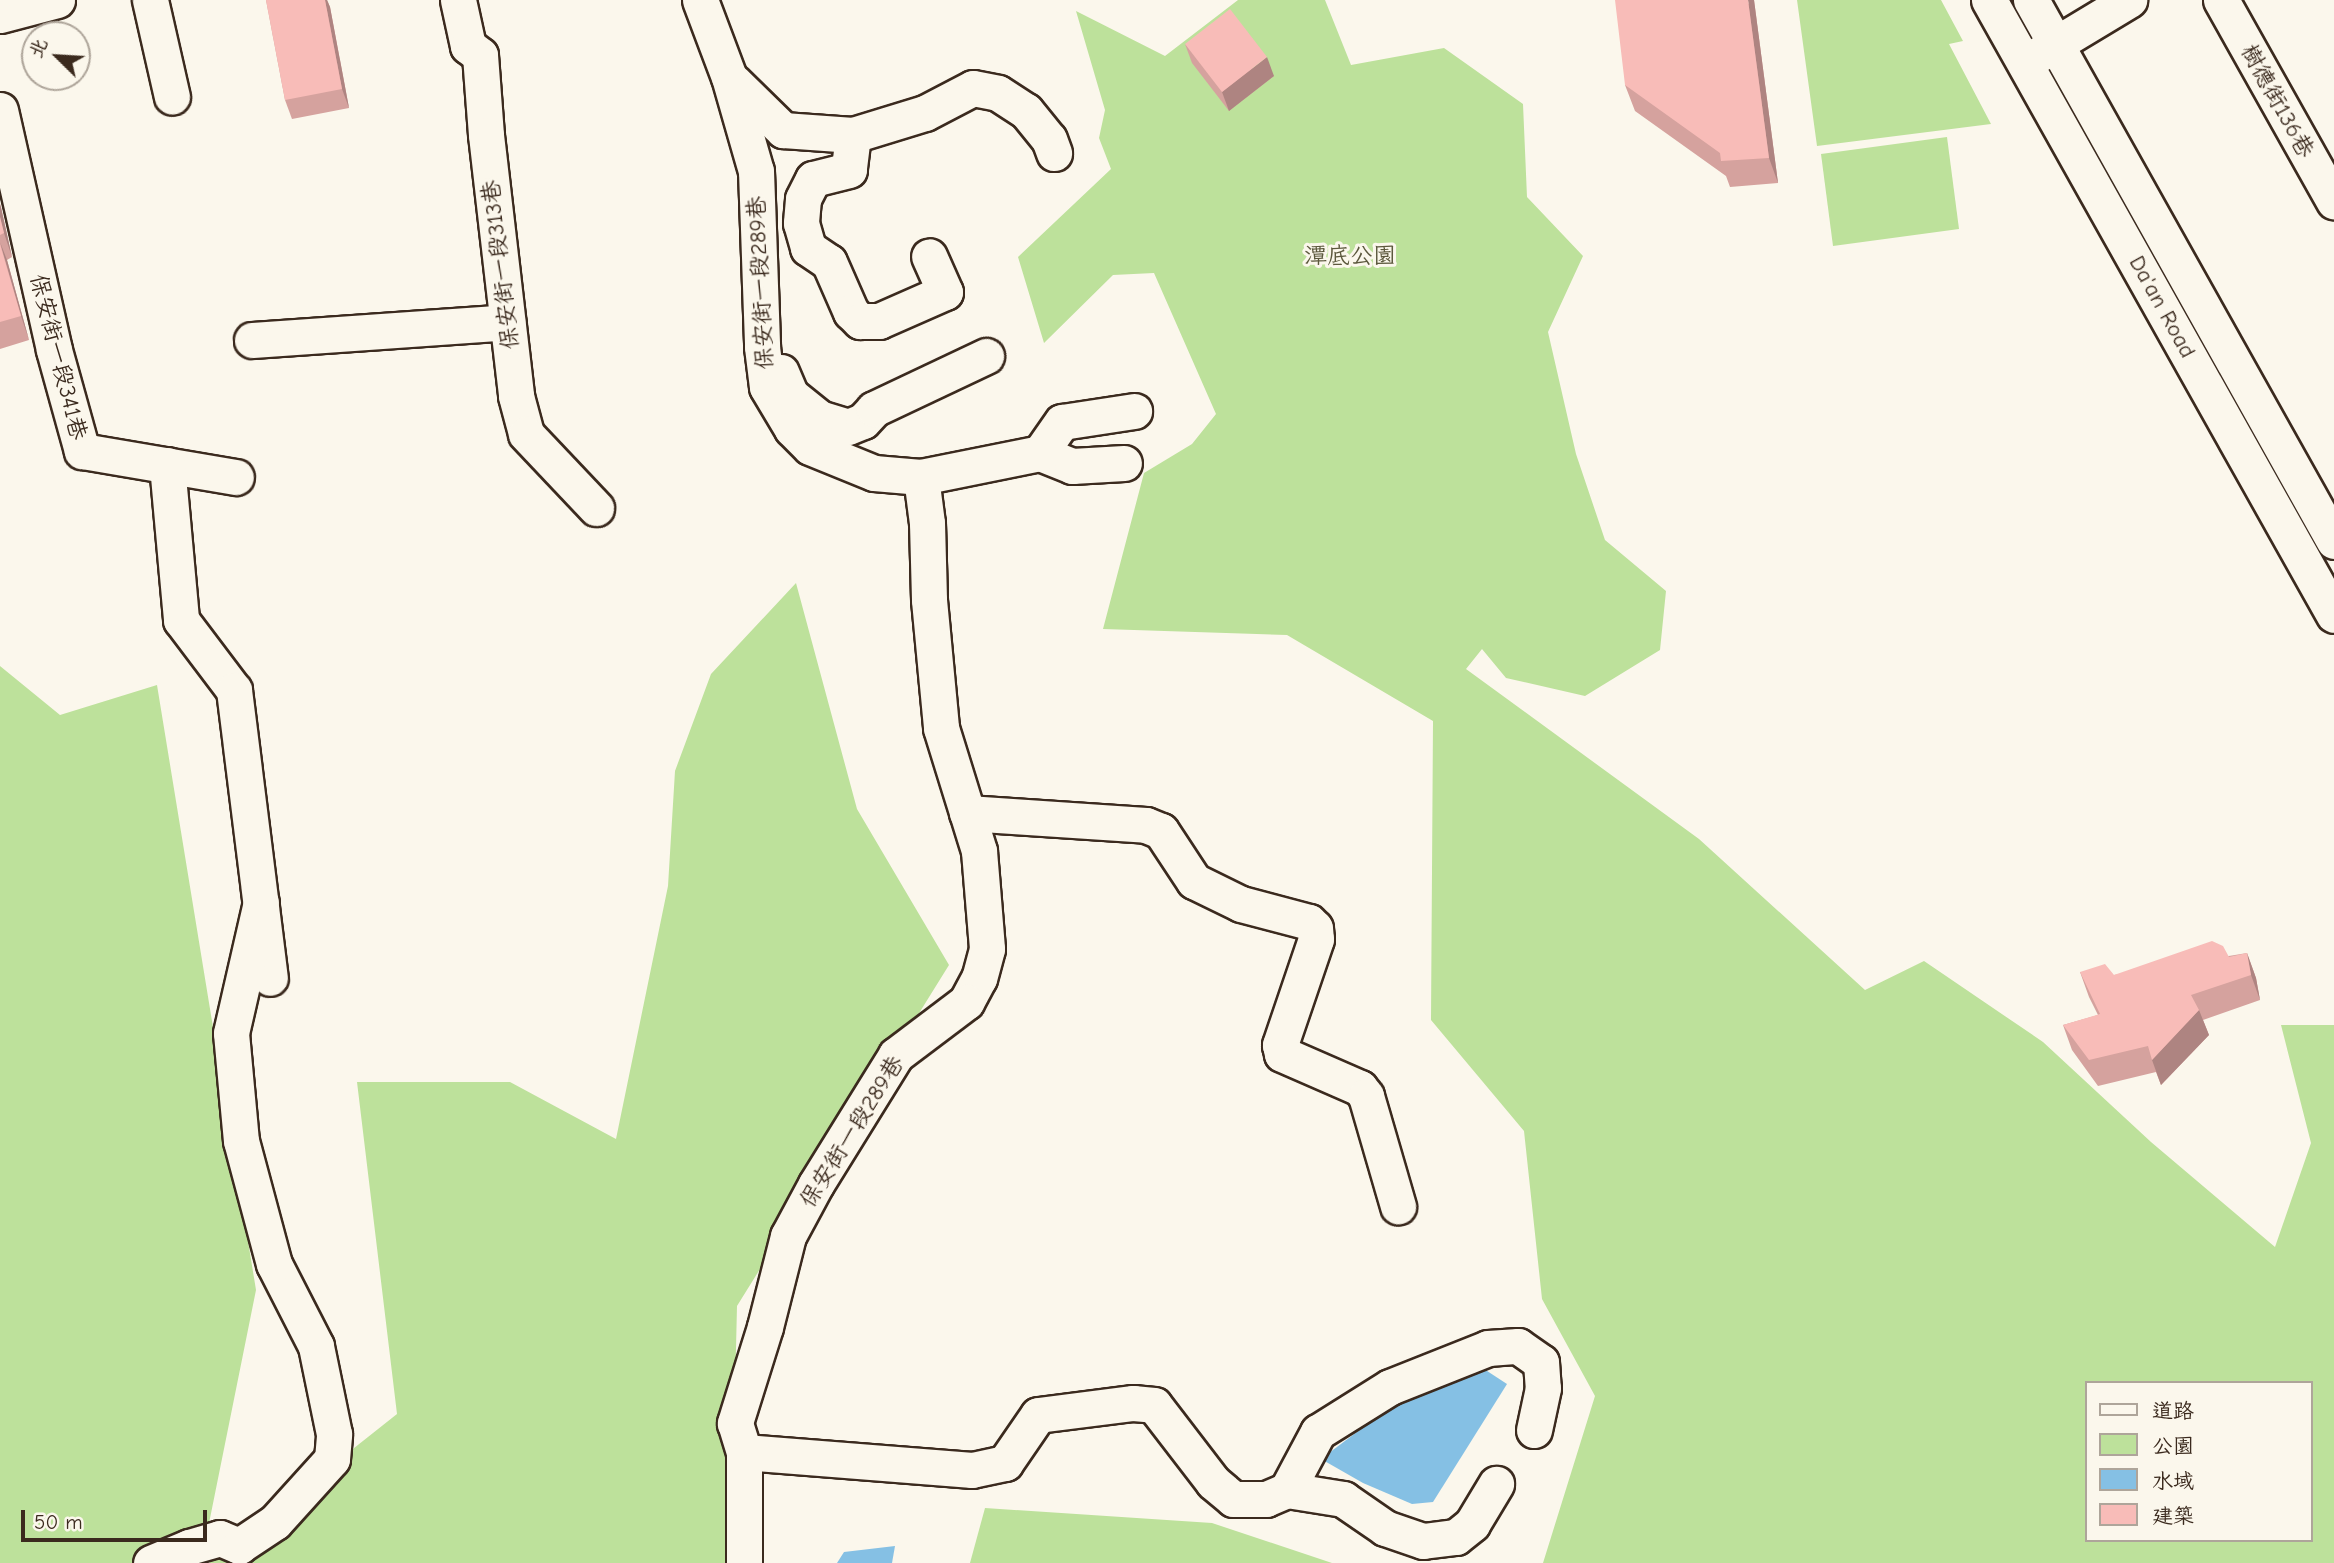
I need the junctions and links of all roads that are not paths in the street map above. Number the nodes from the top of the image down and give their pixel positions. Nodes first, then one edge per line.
1 (57, 0) edge
2 (150, 0) edge
3 (458, 0) edge
4 (700, 0) edge
5 (1989, 0) edge
6 (2031, 0) edge
7 (2129, 0) edge
8 (2221, 0) edge
9 (0, 15) edge
10 (2055, 42) junction
11 (2026, 63) junction
12 (729, 77) junction
13 (172, 97) dead end
14 (0, 110) edge
15 (853, 135) junction
16 (1054, 153) dead end
17 (2329, 180) edge
18 (929, 256) dead end
19 (508, 322) junction
20 (252, 340) dead end
21 (762, 347) junction
22 (986, 356) dead end
23 (1134, 411) dead end
24 (1040, 453) junction
25 (1124, 464) dead end
26 (167, 465) junction
27 (236, 477) dead end
28 (921, 477) junction
29 (596, 508) dead end
30 (2334, 541) edge
31 (2334, 615) edge
32 (967, 813) junction
33 (261, 902) junction
34 (270, 978) dead end
35 (1398, 1206) dead end
36 (1534, 1430) dead end
37 (744, 1452) junction
38 (1496, 1484) dead end
39 (1287, 1490) junction
40 (151, 1563) edge
41 (744, 1563) edge

1 - 9 street
2 - 13 street
3 - 19 street, 保安街一段313巷
4 - 12 street, 保安街一段289巷
5 - 11 street, Da'an Road
6 - 10 street, Da'an Road
7 - 10 street
8 - 17 street, 樹德街136巷
10 - 11 street
10 - 30 street, Da'an Road
11 - 31 street, Da'an Road
12 - 15 street
12 - 21 street, 保安街一段289巷
14 - 26 street, 保安街一段341巷
15 - 16 street
15 - 18 street
19 - 20 street
19 - 29 street, 保安街一段313巷
21 - 22 street
21 - 28 street, 保安街一段289巷
23 - 24 street
24 - 25 street
24 - 28 street
26 - 27 street, 保安街一段341巷
26 - 33 street
28 - 32 street, 保安街一段289巷
32 - 35 street
32 - 37 street, 保安街一段289巷
33 - 34 street
33 - 40 street
36 - 39 street
37 - 39 street
37 - 41 street, 保安街一段289巷
38 - 39 street

